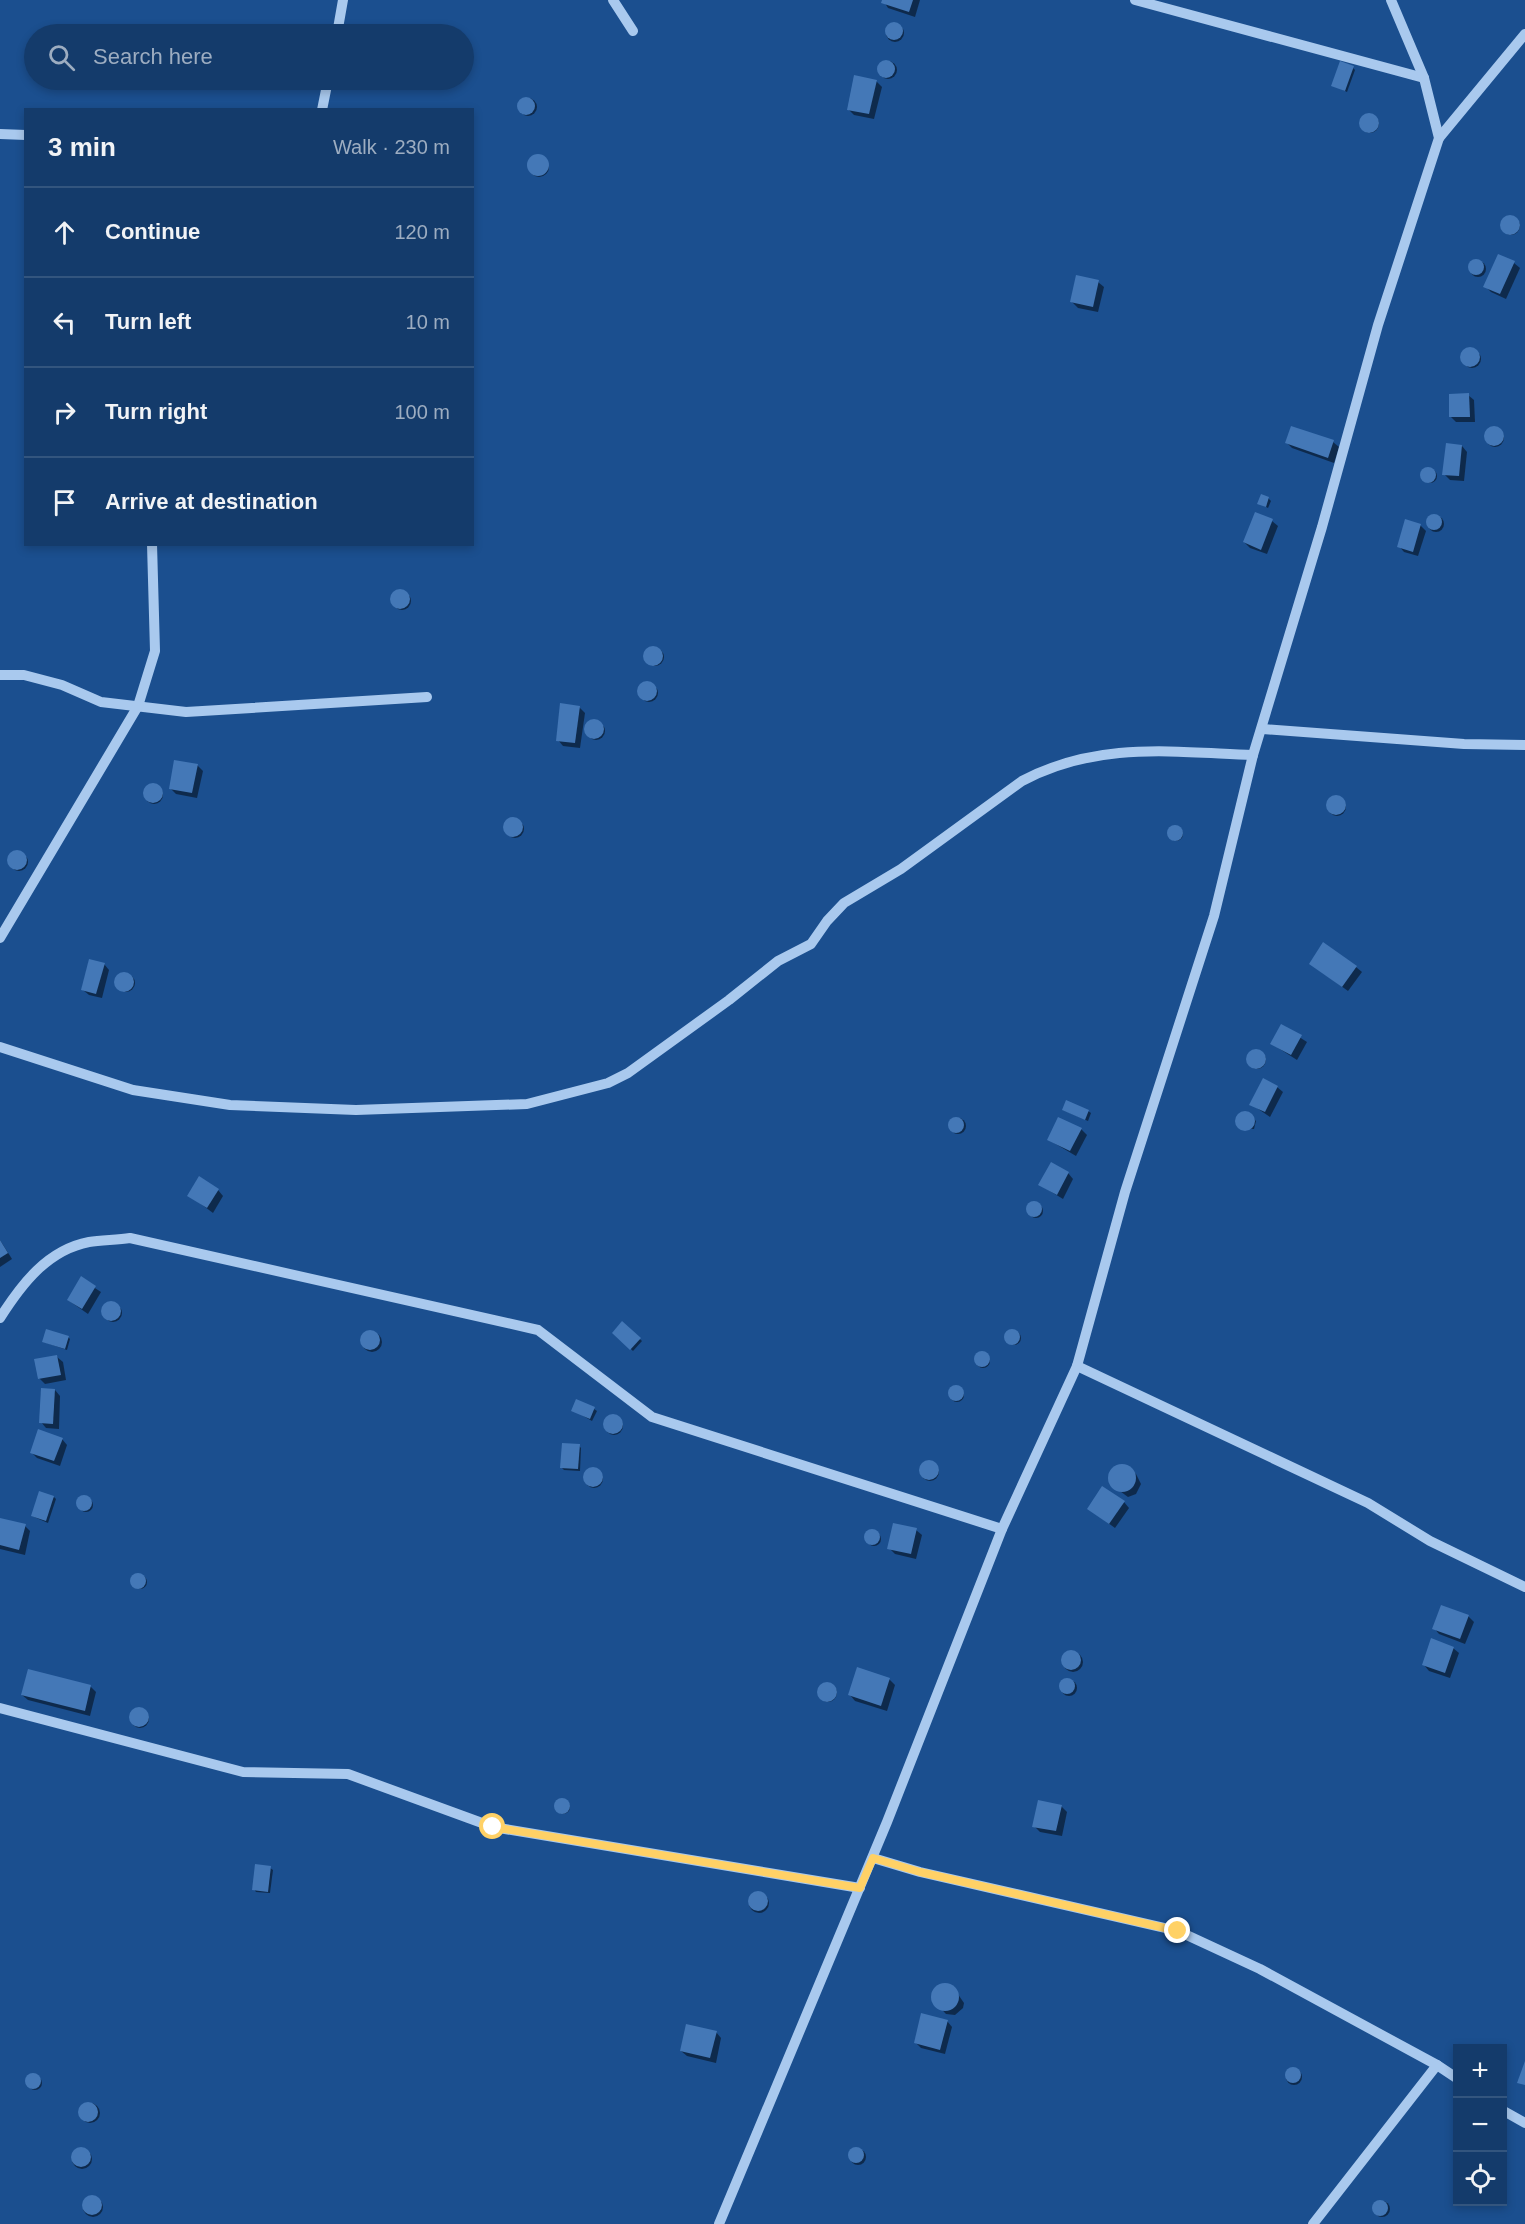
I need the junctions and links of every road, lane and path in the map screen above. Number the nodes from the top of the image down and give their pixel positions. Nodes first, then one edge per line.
1 (343, 0) edge
2 (613, 0) edge
3 (1135, 0) edge
4 (1391, 0) edge
5 (339, 24) edge
6 (633, 31) dead end
7 (1525, 34) edge
8 (1424, 78) junction
9 (326, 90) edge
10 (322, 108) edge
11 (0, 134) edge
12 (24, 135) edge
13 (1439, 138) junction
14 (152, 546) edge
15 (0, 675) edge
16 (427, 697) dead end
17 (138, 706) junction
18 (1263, 729) junction
19 (1525, 745) edge
20 (1253, 755) junction
21 (0, 938) edge
22 (0, 1047) edge
23 (0, 1318) edge
24 (1077, 1366) junction
25 (1002, 1529) junction
26 (1525, 1587) edge
27 (0, 1708) edge
28 (873, 1858) junction
29 (860, 1888) junction
30 (1437, 2065) junction
31 (1453, 2076) edge
32 (1507, 2112) edge
33 (1525, 2123) edge
34 (719, 2224) edge
35 (1313, 2224) edge

1 - 5 street
2 - 6 street
3 - 8 street
4 - 8 street
7 - 13 street
8 - 13 street
9 - 10 street
11 - 12 street
13 - 18 street
14 - 17 street
15 - 17 street
16 - 17 street
17 - 21 street
18 - 19 street
18 - 20 street
20 - 22 street
20 - 24 street
23 - 25 street
24 - 25 street
24 - 26 street
25 - 28 street
27 - 29 street
28 - 29 street
28 - 30 street
29 - 34 street
30 - 31 street
30 - 35 street
32 - 33 street

